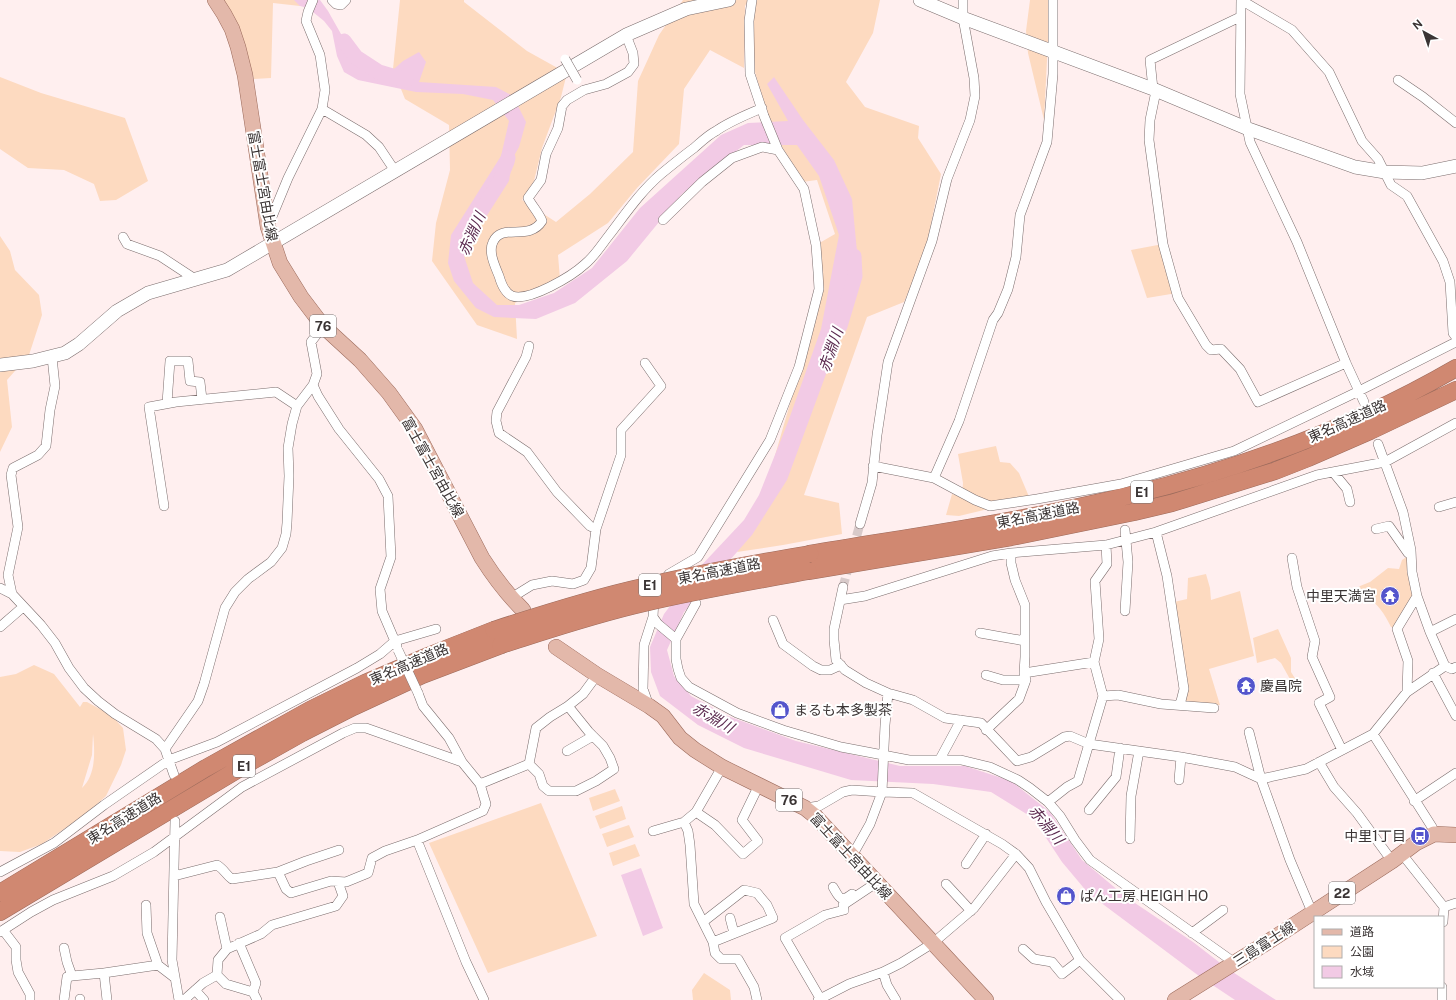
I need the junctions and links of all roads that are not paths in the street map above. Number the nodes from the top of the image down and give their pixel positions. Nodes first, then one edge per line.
1 (215, 0) edge
2 (313, 0) edge
3 (332, 0) edge
4 (729, 0) edge
5 (752, 0) edge
6 (920, 0) edge
7 (963, 0) edge
8 (1053, 0) edge
9 (1241, 0) edge
10 (342, 2) edge
11 (1240, 17) junction
12 (963, 18) junction
13 (626, 35) junction
14 (1053, 51) junction
15 (565, 59) dead end
16 (1398, 80) dead end
17 (584, 90) junction
18 (1155, 90) junction
19 (322, 110) junction
20 (763, 112) junction
21 (1456, 123) edge
22 (1246, 128) junction
23 (778, 150) junction
24 (1456, 166) edge
25 (395, 171) junction
26 (1385, 172) junction
27 (663, 220) dead end
28 (268, 227) junction
29 (123, 237) dead end
30 (272, 244) junction
31 (195, 279) junction
32 (323, 326) junction
33 (1456, 337) edge
34 (1456, 342) edge
35 (529, 346) dead end
36 (52, 357) junction
37 (645, 363) dead end
38 (1346, 363) junction
39 (0, 365) edge
40 (1456, 368) edge
41 (314, 385) junction
42 (1456, 390) edge
43 (1359, 391) junction
44 (202, 399) junction
45 (1364, 402) dead end
46 (167, 403) junction
47 (298, 406) junction
48 (1456, 423) edge
49 (1378, 444) dead end
50 (1385, 462) junction
51 (873, 466) junction
52 (1333, 472) junction
53 (934, 478) junction
54 (1350, 502) dead end
55 (1456, 502) edge
56 (164, 506) dead end
57 (1439, 507) dead end
58 (860, 524) tunnel mouth
59 (596, 529) junction
60 (1376, 529) dead end
61 (1125, 530) dead end
62 (1156, 532) junction
63 (1126, 541) junction
64 (1106, 545) junction
65 (1011, 553) junction
66 (1412, 553) junction
67 (1292, 558) dead end
68 (843, 587) tunnel mouth
69 (0, 588) edge
70 (12, 594) junction
71 (1417, 596) junction
72 (511, 598) junction
73 (840, 600) junction
74 (696, 603) dead end
75 (23, 607) junction
76 (523, 610) dead end
77 (1125, 611) dead end
78 (1456, 619) edge
79 (773, 620) dead end
80 (656, 621) junction
81 (0, 627) edge
82 (436, 629) dead end
83 (1430, 632) junction
84 (980, 633) dead end
85 (498, 637) junction
86 (676, 640) junction
87 (1025, 641) junction
88 (396, 645) junction
89 (556, 647) dead end
90 (1094, 662) junction
91 (840, 665) junction
92 (1445, 666) junction
93 (1456, 667) edge
94 (1433, 673) junction
95 (597, 675) junction
96 (986, 675) dead end
97 (1025, 677) junction
98 (1407, 692) junction
99 (888, 694) junction
100 (1103, 696) junction
101 (1180, 705) junction
102 (568, 706) junction
103 (650, 706) junction
104 (1214, 708) dead end
105 (1456, 716) edge
106 (961, 720) junction
107 (986, 730) junction
108 (1249, 732) dead end
109 (1373, 734) junction
110 (593, 736) junction
111 (1089, 744) junction
112 (1120, 748) junction
113 (165, 749) junction
114 (1342, 750) junction
115 (567, 751) dead end
116 (1138, 751) junction
117 (883, 755) junction
118 (1182, 757) junction
119 (169, 760) junction
120 (940, 760) junction
121 (462, 762) junction
122 (1319, 762) junction
123 (529, 764) junction
124 (722, 767) junction
125 (1456, 773) edge
126 (174, 775) dead end
127 (1261, 779) junction
128 (1179, 780) dead end
129 (480, 784) junction
130 (759, 785) junction
131 (882, 792) junction
132 (1414, 801) junction
133 (1048, 802) junction
134 (805, 808) junction
135 (1089, 810) dead end
136 (696, 812) junction
137 (175, 821) dead end
138 (684, 822) junction
139 (653, 831) dead end
140 (986, 834) junction
141 (1434, 834) junction
142 (176, 835) junction
143 (1456, 835) edge
144 (1130, 839) dead end
145 (417, 840) junction
146 (339, 850) dead end
147 (1016, 854) junction
148 (852, 856) junction
149 (1397, 857) junction
150 (966, 864) dead end
151 (0, 872) edge
152 (278, 872) junction
153 (174, 876) junction
154 (874, 881) junction
155 (338, 882) junction
156 (946, 884) dead end
157 (832, 887) dead end
158 (0, 894) edge
159 (1456, 903) edge
160 (146, 905) dead end
161 (1444, 907) junction
162 (1223, 910) dead end
163 (971, 911) junction
164 (0, 912) edge
165 (1312, 912) junction
166 (1443, 916) edge
167 (220, 917) dead end
168 (730, 918) dead end
169 (703, 922) junction
170 (2, 931) edge
171 (734, 933) junction
172 (1192, 933) junction
173 (713, 942) junction
174 (240, 943) junction
175 (933, 943) junction
176 (64, 948) dead end
177 (227, 949) junction
178 (1023, 949) dead end
179 (1080, 960) junction
180 (1234, 963) junction
181 (158, 965) junction
182 (883, 972) junction
183 (104, 973) junction
184 (217, 975) junction
185 (72, 976) junction
186 (175, 978) junction
187 (1442, 988) edge
188 (195, 990) junction
189 (255, 996) edge
190 (1185, 997) edge
191 (819, 999) edge
192 (30, 1000) edge
193 (64, 1000) edge
194 (107, 1000) edge
195 (179, 1000) edge
196 (184, 1000) edge
197 (204, 1000) edge
198 (484, 1000) edge
199 (757, 1000) edge
200 (896, 1000) edge
201 (986, 1000) edge
202 (1120, 1000) edge
203 (1442, 1000) edge

1 - 28 main road, 富士富士宮由比線 / 76
2 - 19 street
3 - 10 street
4 - 13 street
5 - 20 street
6 - 12 street
7 - 12 street
8 - 14 street
9 - 11 street
9 - 26 street
11 - 18 street
11 - 22 street
12 - 14 street
12 - 51 street
13 - 17 street
13 - 25 street
14 - 18 street
14 - 53 street
15 - 17 street, bridge
16 - 21 street
17 - 20 street
18 - 22 street
18 - 38 street
19 - 25 street
19 - 28 street
20 - 23 street
22 - 26 street
22 - 38 street
23 - 27 street
23 - 80 street
24 - 26 street
25 - 30 street
26 - 33 street
28 - 30 main road, 富士富士宮由比線 / 76
29 - 31 street
30 - 31 street
30 - 32 main road, 富士富士宮由比線 / 76
31 - 36 street
32 - 41 street
32 - 72 main road, 富士富士宮由比線 / 76
34 - 43 street
35 - 59 street
36 - 39 street
36 - 70 street
37 - 59 street
38 - 43 street
40 - 85 highway, 東名高速道路 / E1, bridge
41 - 47 street
41 - 88 street
42 - 85 highway, 東名高速道路 / E1, bridge
43 - 45 street
43 - 53 street
44 - 46 street
44 - 46 street
44 - 47 street
46 - 56 street
47 - 113 street
48 - 50 street
49 - 50 street
50 - 52 street
50 - 66 street
51 - 53 street
51 - 58 street
52 - 54 street
52 - 62 street
55 - 57 street
59 - 72 street
60 - 66 street
61 - 63 street
62 - 63 street
62 - 101 street
63 - 64 street
63 - 77 street
64 - 65 street
64 - 90 street
65 - 73 street
65 - 87 street
66 - 71 street
67 - 114 street
68 - 73 street
69 - 70 street
70 - 75 street
71 - 83 street
71 - 98 street
72 - 76 main road, 富士富士宮由比線 / 76
73 - 91 street
74 - 86 street
75 - 81 street
75 - 113 street
78 - 83 street
79 - 91 street
80 - 86 street
80 - 103 street
82 - 88 street
83 - 92 street
84 - 87 street
85 - 158 highway, 東名高速道路 / E1
85 - 164 highway, 東名高速道路 / E1
86 - 117 street
87 - 97 street
88 - 119 street
88 - 121 street, bridge
89 - 95 main road, 富士富士宮由比線 / 76
90 - 97 street
90 - 100 street
91 - 99 street
92 - 93 street
92 - 94 street
94 - 98 street
94 - 105 street
95 - 102 street
95 - 103 main road, 富士富士宮由比線 / 76
96 - 97 street
97 - 107 street
98 - 109 street
99 - 106 street
99 - 117 street
100 - 101 street
100 - 111 street
101 - 104 street
102 - 110 street
102 - 123 street
103 - 124 main road, 富士富士宮由比線 / 76
106 - 107 street
106 - 120 street
107 - 111 street
108 - 127 street
109 - 114 street
109 - 132 street
110 - 115 street
110 - 123 street
111 - 112 street
111 - 133 street
112 - 116 street
112 - 135 street
113 - 119 street
114 - 122 street
116 - 118 street
116 - 144 street
117 - 120 street
117 - 131 street
118 - 127 street
118 - 128 street
119 - 126 street
119 - 151 street
120 - 133 street
121 - 129 street
121 - 142 street
122 - 127 street
122 - 149 street
123 - 129 street
124 - 130 main road, 富士富士宮由比線 / 76
124 - 136 street
125 - 132 street
127 - 165 street
129 - 145 street
130 - 134 main road, 富士富士宮由比線 / 76
130 - 136 street
131 - 134 street
131 - 140 street
131 - 148 street
132 - 141 street
133 - 172 street
134 - 148 main road, 富士富士宮由比線 / 76
136 - 138 street
137 - 142 street
138 - 139 street
138 - 169 street
140 - 147 street
140 - 150 street
141 - 143 main road
141 - 149 main road, 三島富士線 / 22
142 - 153 street
142 - 170 street
145 - 155 street
145 - 198 street
146 - 152 street
147 - 163 street
147 - 179 street
148 - 154 main road, 富士富士宮由比線 / 76
149 - 161 street
149 - 165 main road, 三島富士線 / 22
152 - 153 street
152 - 155 street
153 - 186 street
154 - 157 street
154 - 175 main road, 富士富士宮由比線 / 76
154 - 191 street
155 - 174 street
156 - 163 street
159 - 161 street
160 - 181 street
161 - 166 street
162 - 172 street
163 - 175 street
165 - 180 main road, 三島富士線 / 22
167 - 177 street
168 - 171 street
169 - 171 street
169 - 173 street
170 - 192 street
171 - 173 street
172 - 180 street
173 - 199 street
174 - 177 street
174 - 189 street
175 - 182 street
175 - 201 main road, 富士富士宮由比線 / 76
176 - 185 street
177 - 184 street
178 - 179 street
179 - 202 street
180 - 190 main road, 三島富士線 / 22
181 - 183 street
181 - 186 street
182 - 191 street
182 - 200 street
183 - 185 street
183 - 194 street
184 - 188 street
184 - 189 street
185 - 193 street
186 - 195 street
187 - 203 street
188 - 196 street
188 - 197 street

